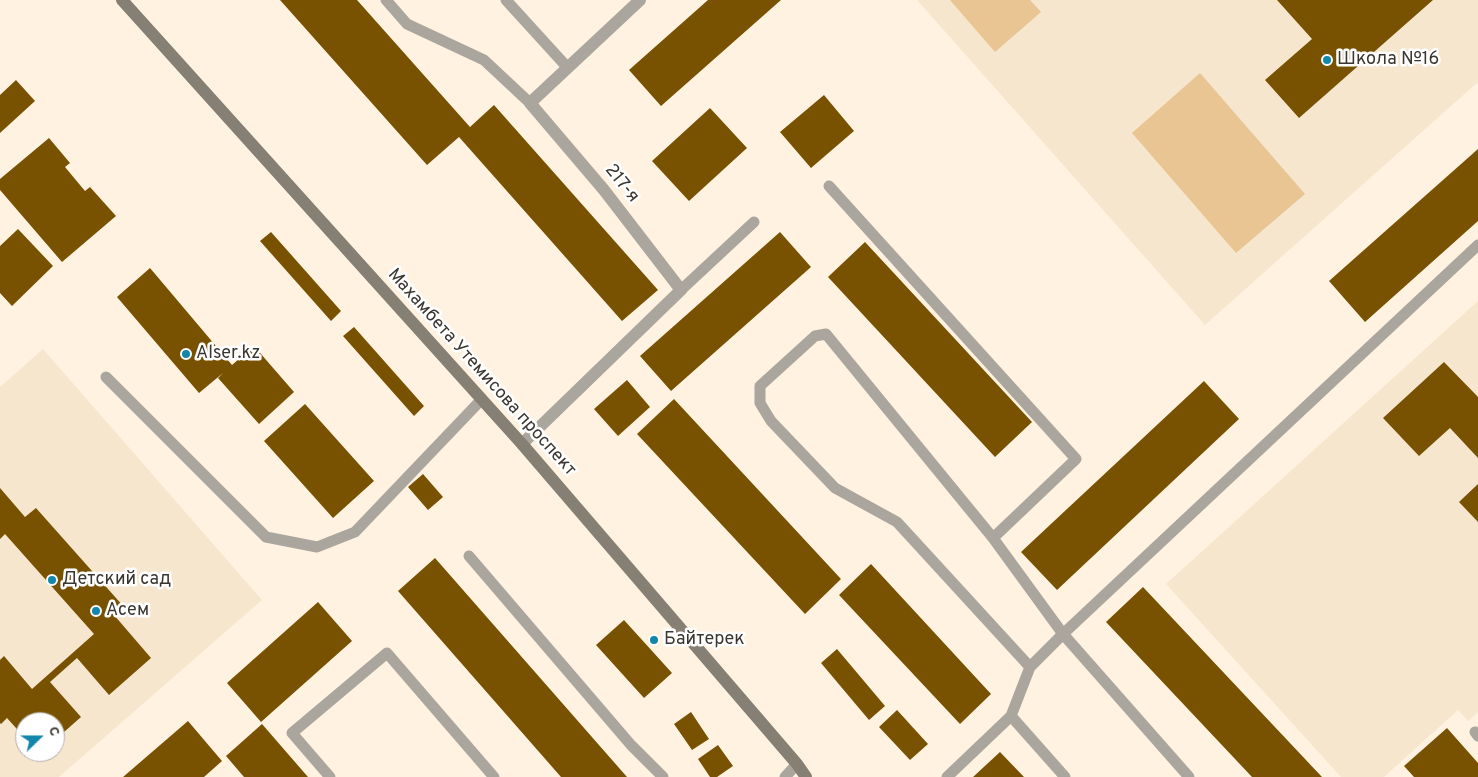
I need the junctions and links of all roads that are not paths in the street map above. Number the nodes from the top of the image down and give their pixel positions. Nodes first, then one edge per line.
1 (122, 0) edge
2 (386, 0) edge
3 (506, 0) edge
4 (640, 0) edge
5 (567, 66) junction
6 (530, 103) junction
7 (829, 186) dead end
8 (754, 222) dead end
9 (1478, 245) edge
10 (681, 290) junction
11 (106, 377) dead end
12 (482, 399) junction
13 (522, 444) junction
14 (992, 538) junction
15 (469, 556) dead end
16 (1063, 634) junction
17 (1030, 667) junction
18 (1011, 716) junction
19 (797, 764) junction
20 (330, 777) edge
21 (494, 777) edge
22 (663, 777) edge
23 (785, 777) edge
24 (806, 777) edge
25 (947, 777) edge
26 (1065, 777) edge
27 (1189, 777) edge

1 - 12 street, Махамбета Утемисова проспект
2 - 6 lane
3 - 5 lane
4 - 5 street
5 - 6 street
6 - 10 street, 217-я
7 - 14 lane
8 - 10 lane
9 - 16 lane
10 - 13 street
11 - 12 lane
12 - 13 street, Махамбета Утемисова проспект
13 - 19 street, Махамбета Утемисова проспект
14 - 16 lane
14 - 17 lane
15 - 22 lane
16 - 17 lane
16 - 27 lane
17 - 18 lane
18 - 25 lane
18 - 26 lane
19 - 23 lane
19 - 24 street, Махамбета Утемисова проспект
20 - 21 lane

